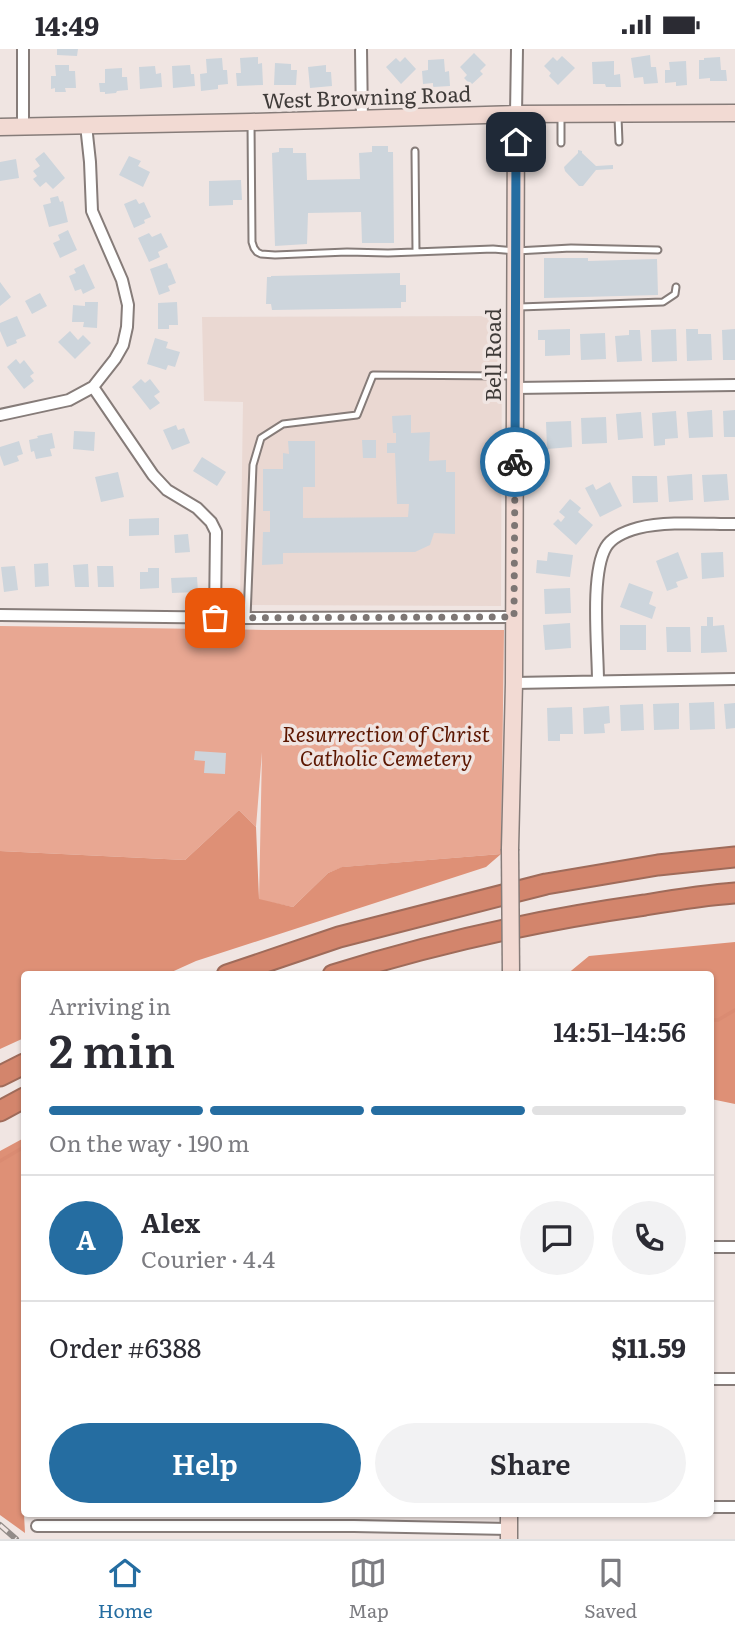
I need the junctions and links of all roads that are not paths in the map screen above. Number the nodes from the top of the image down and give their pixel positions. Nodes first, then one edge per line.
1 (23, 49) edge
2 (360, 49) edge
3 (517, 49) edge
4 (618, 113) junction
5 (735, 113) edge
6 (516, 114) junction
7 (561, 114) junction
8 (362, 120) junction
9 (251, 122) junction
10 (86, 125) junction
11 (23, 126) junction
12 (0, 127) edge
13 (619, 142) dead end
14 (562, 143) dead end
15 (415, 151) dead end
16 (658, 250) dead end
17 (516, 251) junction
18 (416, 253) junction
19 (676, 287) dead end
20 (515, 307) junction
21 (515, 382) junction
22 (735, 385) edge
23 (93, 387) junction
24 (0, 415) edge
25 (735, 524) edge
26 (0, 615) edge
27 (514, 617) junction
28 (215, 618) junction
29 (247, 618) junction
30 (735, 679) edge
31 (598, 681) junction
32 (514, 683) junction
33 (735, 857) edge
34 (735, 893) edge
35 (239, 971) edge
36 (347, 971) edge
37 (511, 971) edge
38 (21, 1054) edge
39 (0, 1064) edge
40 (21, 1066) edge
41 (0, 1076) edge
42 (21, 1100) edge
43 (0, 1111) edge
44 (714, 1247) edge
45 (735, 1247) edge
46 (714, 1379) edge
47 (735, 1379) edge
48 (714, 1507) edge
49 (735, 1507) edge
50 (153, 1517) edge
51 (37, 1526) dead end
52 (153, 1527) junction
53 (509, 1527) edge

1 - 11 street
2 - 8 street
3 - 6 street
4 - 5 street, West Browning Road
4 - 7 street, West Browning Road
4 - 13 lane
6 - 7 street, West Browning Road
6 - 8 street, West Browning Road
6 - 17 street, Bell Road
7 - 14 lane
8 - 9 street, West Browning Road
9 - 10 street, West Browning Road
9 - 18 lane
10 - 11 street, West Browning Road
10 - 23 street
11 - 12 street, West Browning Road
15 - 18 lane
16 - 17 lane
17 - 18 lane
17 - 20 street, Bell Road
19 - 20 lane
20 - 21 street, Bell Road
21 - 22 street
21 - 27 street, Bell Road
21 - 29 lane
23 - 24 street
23 - 28 street
25 - 31 street
26 - 28 street
27 - 29 street
27 - 32 street, Bell Road
28 - 29 street
30 - 31 street
31 - 32 street
32 - 37 street, Bell Road, bridge
33 - 35 highway
34 - 36 highway
38 - 39 highway
40 - 41 highway
42 - 43 highway
44 - 45 street
46 - 47 street
48 - 49 street
50 - 52 street
51 - 52 street
52 - 53 street

